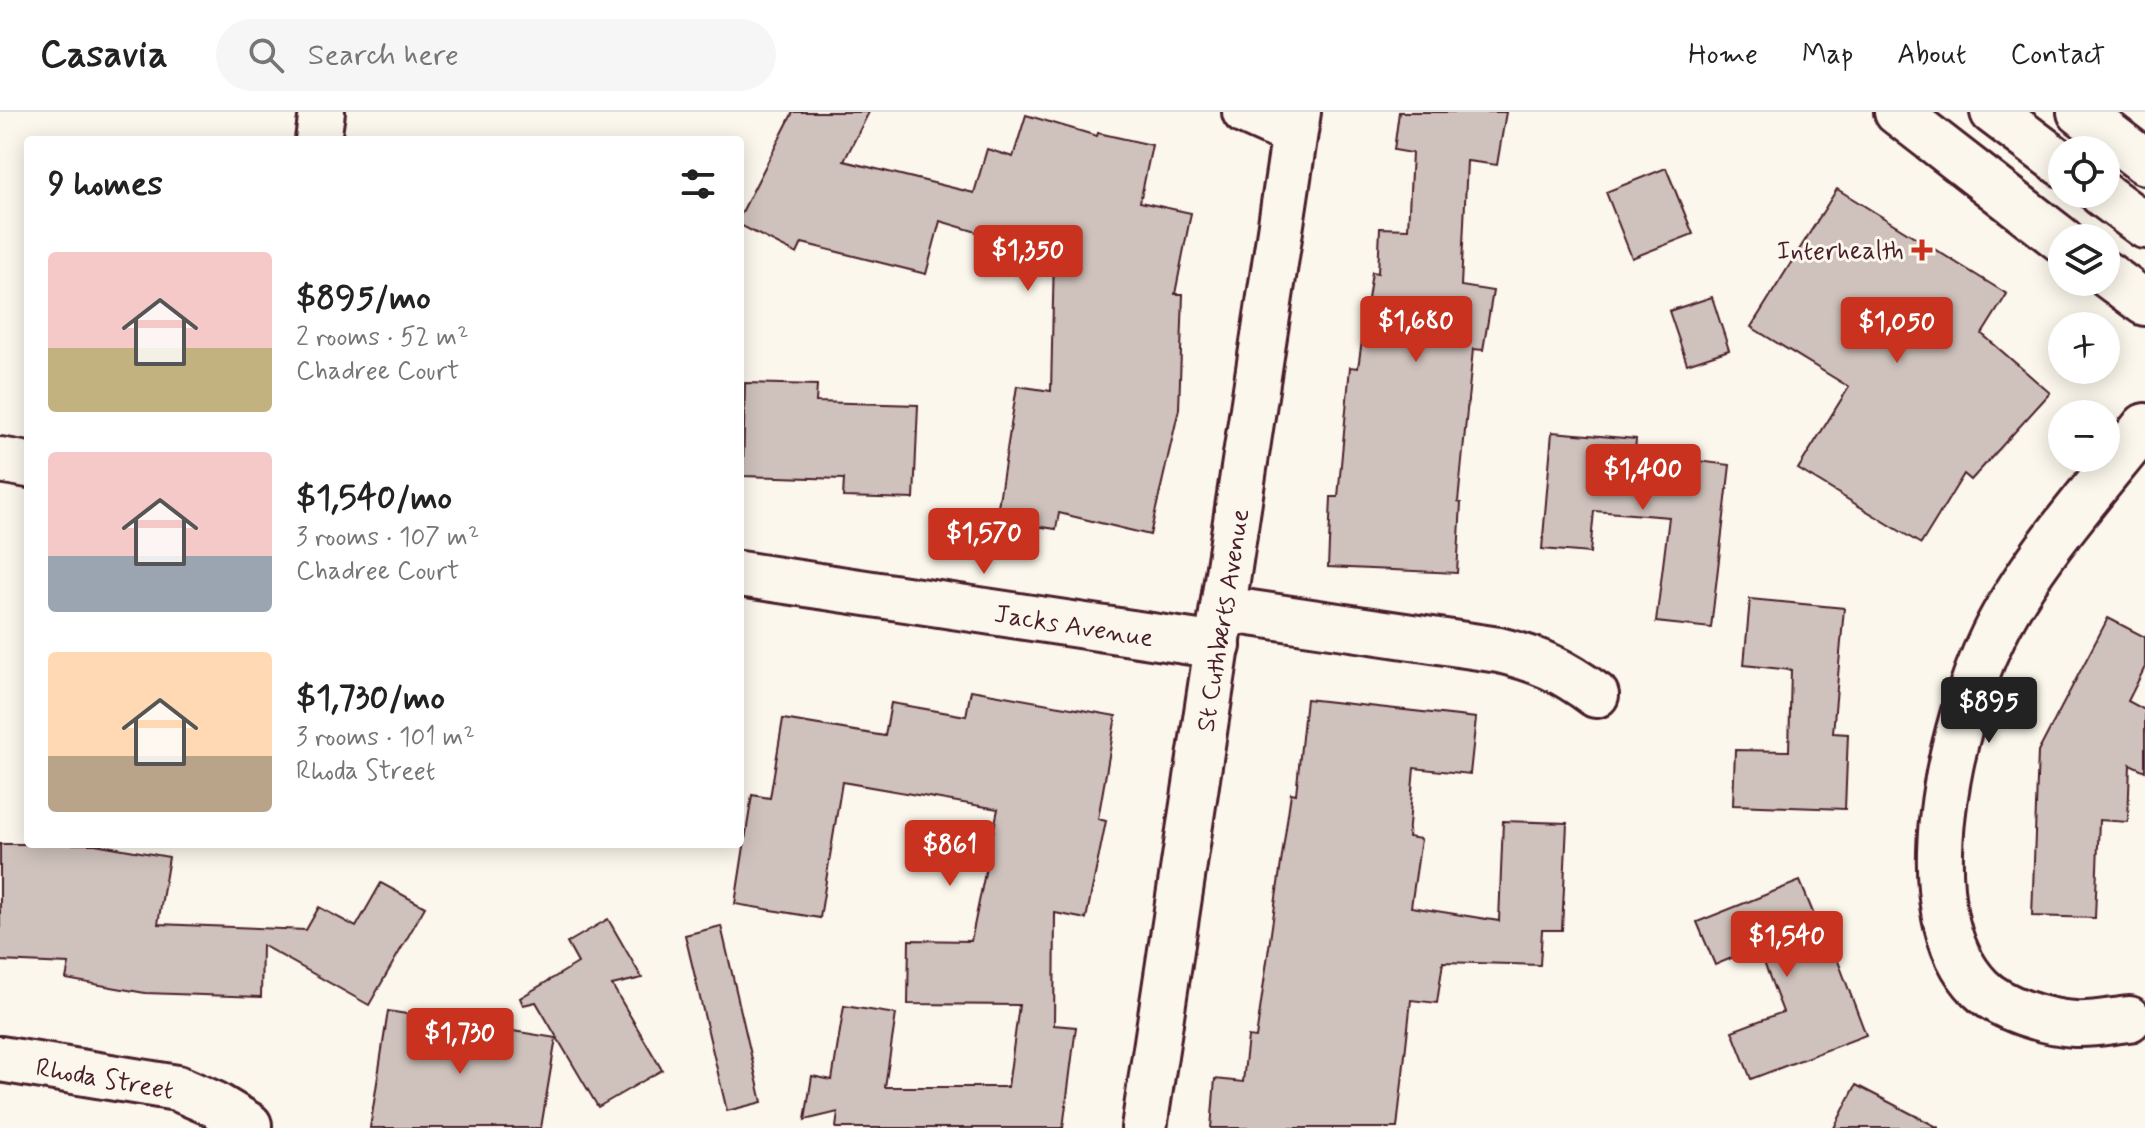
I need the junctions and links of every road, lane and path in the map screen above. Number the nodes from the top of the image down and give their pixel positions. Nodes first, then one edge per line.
1 (322, 112) edge
2 (1245, 112) edge
3 (1897, 112) edge
4 (1993, 112) edge
5 (2080, 112) edge
6 (1296, 123) edge
7 (319, 136) edge
8 (2048, 153) edge
9 (2145, 162) edge
10 (2120, 207) edge
11 (2145, 226) edge
12 (2048, 229) edge
13 (2120, 284) edge
14 (2145, 303) edge
15 (2145, 426) edge
16 (0, 460) edge
17 (24, 464) edge
18 (744, 574) edge
19 (1221, 628) junction
20 (1596, 695) dead end
21 (2129, 1019) dead end
22 (0, 1059) edge
23 (249, 1125) dead end
24 (1144, 1128) edge

1 - 7 street
2 - 6 street
3 - 12 street
4 - 8 street
5 - 9 street
6 - 19 street, St Cuthberts Avenue
10 - 11 street
13 - 14 street
15 - 21 street
16 - 17 street
18 - 19 street, Jacks Avenue
19 - 20 street, Jacks Avenue
19 - 24 street, St Cuthberts Avenue
22 - 23 street, Rhoda Street

